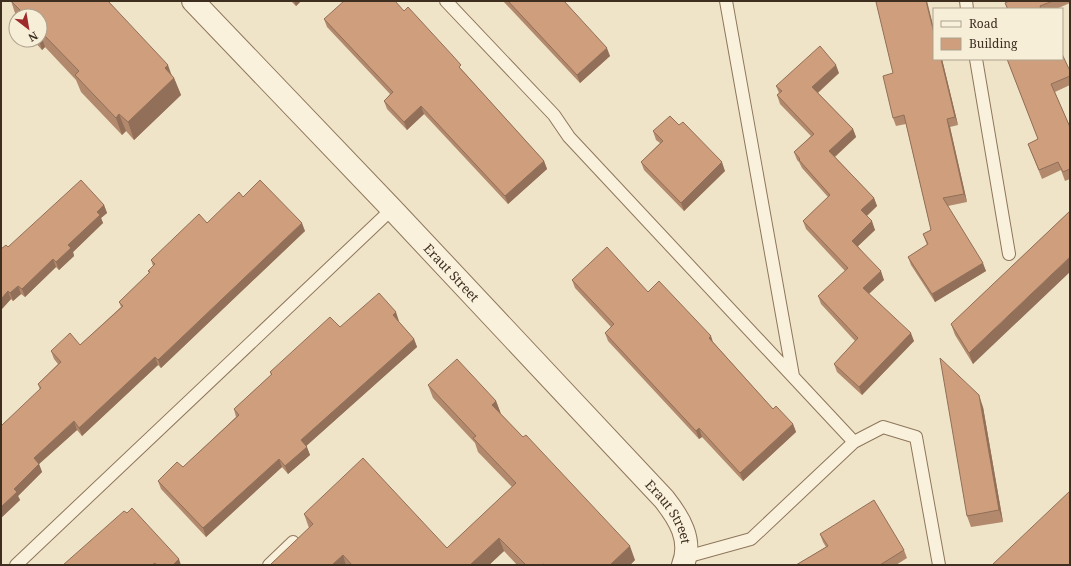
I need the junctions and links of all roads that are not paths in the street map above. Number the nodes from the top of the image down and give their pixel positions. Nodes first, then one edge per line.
1 (193, 1) edge
2 (446, 1) edge
3 (726, 1) edge
4 (976, 60) edge
5 (392, 209) junction
6 (1009, 254) dead end
7 (793, 376) junction
8 (854, 442) junction
9 (293, 542) edge
10 (685, 561) edge
11 (16, 565) edge
12 (269, 565) edge
13 (939, 565) edge

1 - 5 street, Eraut Street
2 - 7 lane
3 - 7 lane
4 - 6 lane
5 - 10 street, Eraut Street
5 - 11 lane
7 - 8 lane
8 - 10 lane
8 - 13 lane
9 - 12 lane

